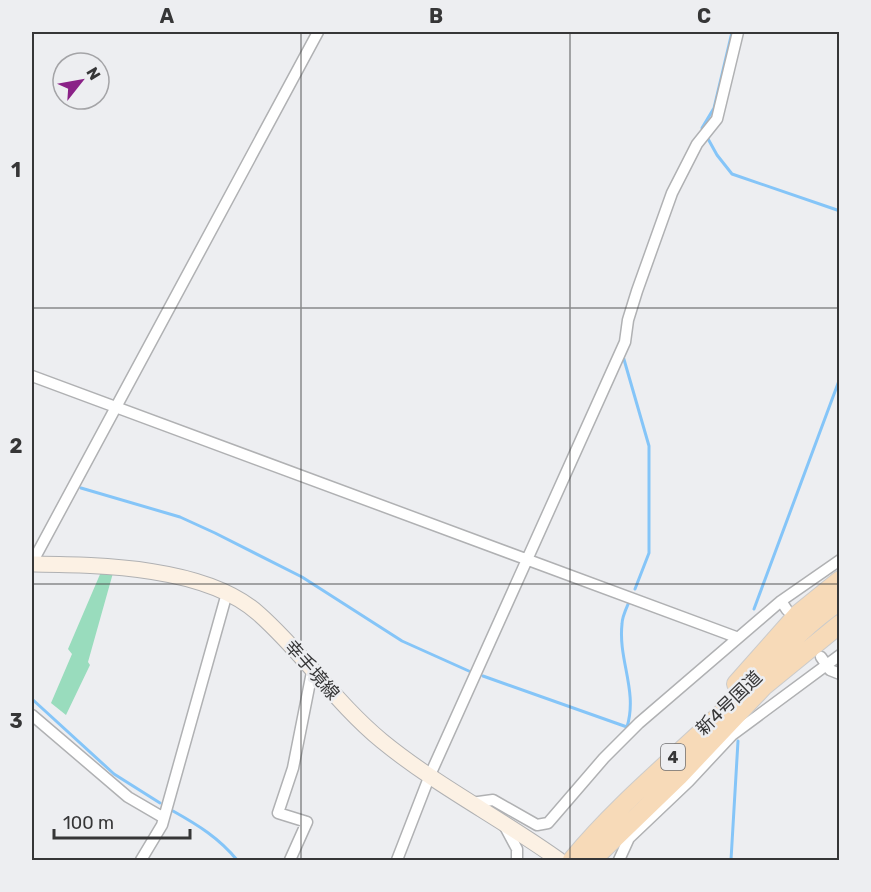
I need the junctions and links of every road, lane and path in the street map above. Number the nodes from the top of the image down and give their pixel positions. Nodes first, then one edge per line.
1 (318, 32) edge
2 (738, 32) edge
3 (32, 376) edge
4 (116, 408) junction
5 (527, 559) junction
6 (840, 560) edge
7 (32, 563) edge
8 (840, 579) edge
9 (227, 594) junction
10 (840, 601) edge
11 (840, 624) edge
12 (736, 637) junction
13 (840, 638) edge
14 (840, 655) edge
15 (824, 661) junction
16 (312, 672) junction
17 (840, 674) edge
18 (32, 715) edge
19 (730, 722) junction
20 (692, 740) junction
21 (430, 775) junction
22 (471, 803) junction
23 (164, 818) junction
24 (501, 821) junction
25 (141, 861) edge
26 (290, 861) edge
27 (398, 861) edge
28 (517, 861) edge
29 (559, 861) edge
30 (572, 861) edge
31 (592, 861) edge
32 (619, 861) edge

1 - 4 street
2 - 5 street
3 - 4 street
4 - 5 street
4 - 7 street
5 - 12 street
5 - 21 street
6 - 12 street
7 - 9 main road, 幸手境線
8 - 20 highway
9 - 16 main road, 幸手境線
9 - 23 street
10 - 20 highway, 新4号国道 / 4
11 - 19 highway, 新4号国道 / 4
12 - 22 street
13 - 19 highway
14 - 15 street
15 - 17 street
15 - 32 street
16 - 21 main road, 幸手境線
16 - 26 street
18 - 23 street
19 - 31 highway, 新4号国道 / 4
20 - 30 highway, 新4号国道 / 4
21 - 22 main road, 幸手境線
21 - 27 street
22 - 24 main road, 幸手境線
23 - 25 street
24 - 28 street
24 - 29 main road, 幸手境線

